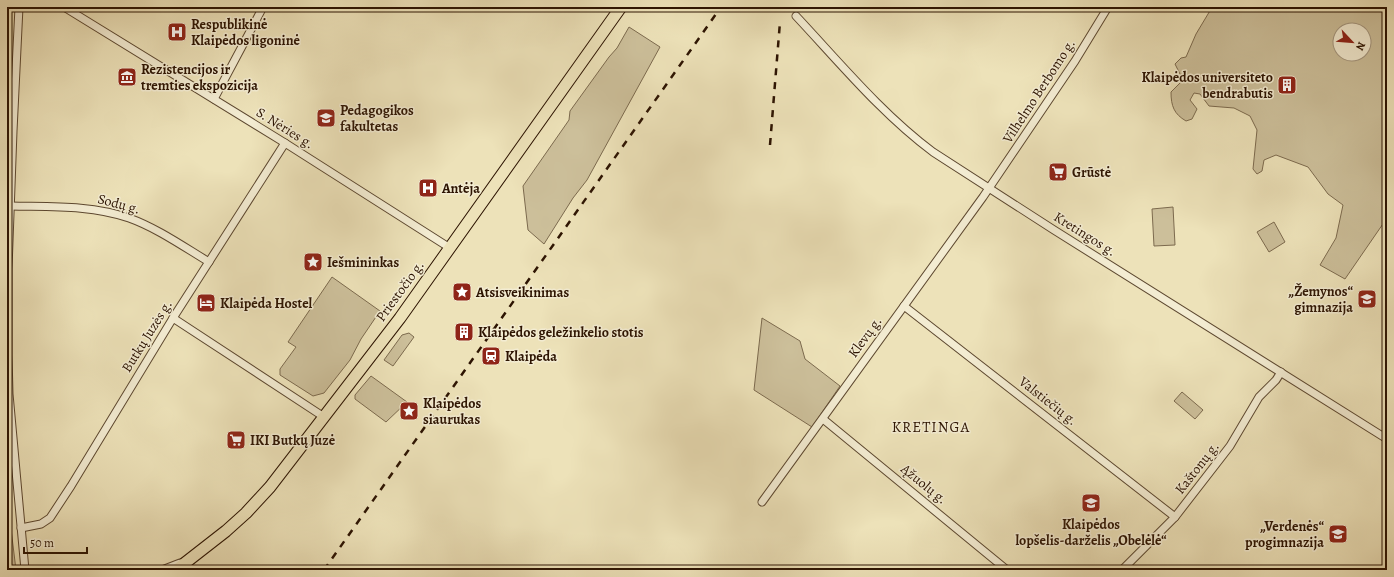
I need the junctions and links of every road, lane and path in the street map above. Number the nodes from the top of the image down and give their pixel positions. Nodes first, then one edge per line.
1 (19, 7) edge
2 (64, 7) edge
3 (264, 7) edge
4 (621, 7) edge
5 (1108, 7) edge
6 (796, 16) dead end
7 (214, 99) junction
8 (285, 143) junction
9 (990, 188) junction
10 (11, 206) junction
11 (450, 248) junction
12 (209, 262) junction
13 (904, 306) junction
14 (174, 318) junction
15 (1281, 372) junction
16 (324, 418) junction
17 (823, 419) junction
18 (1387, 439) edge
19 (762, 502) dead end
20 (1175, 517) junction
21 (21, 528) junction
22 (192, 558) junction
23 (25, 570) edge
24 (162, 570) edge
25 (176, 570) edge
26 (1008, 570) edge
27 (1122, 570) edge

1 - 10 street
2 - 7 street, S. Nėries g.
3 - 7 street
4 - 11 main road, Priestočio g.
5 - 9 street, Vilhelmo Berbomo g.
6 - 9 street, Kretingos g.
7 - 8 street, S. Nėries g.
8 - 11 street, S. Nėries g.
8 - 12 street, Butkų Juzės g.
9 - 13 street, Klevų g.
9 - 15 street, Kretingos g.
10 - 12 street, Sodų g.
10 - 21 street
11 - 16 main road, Priestočio g.
12 - 14 street, Butkų Juzės g.
13 - 17 street, Klevų g.
13 - 20 street, Valstiečių g.
14 - 16 street
14 - 21 street, Butkų Juzės g.
15 - 18 street, Kretingos g.
15 - 20 street, Kaštonų g.
16 - 22 main road, Priestočio g.
17 - 19 street, Klevų g.
17 - 26 street, Ąžuolų g.
20 - 27 street, Kaštonų g.
21 - 23 street
22 - 24 street
22 - 25 main road, Priestočio g.

